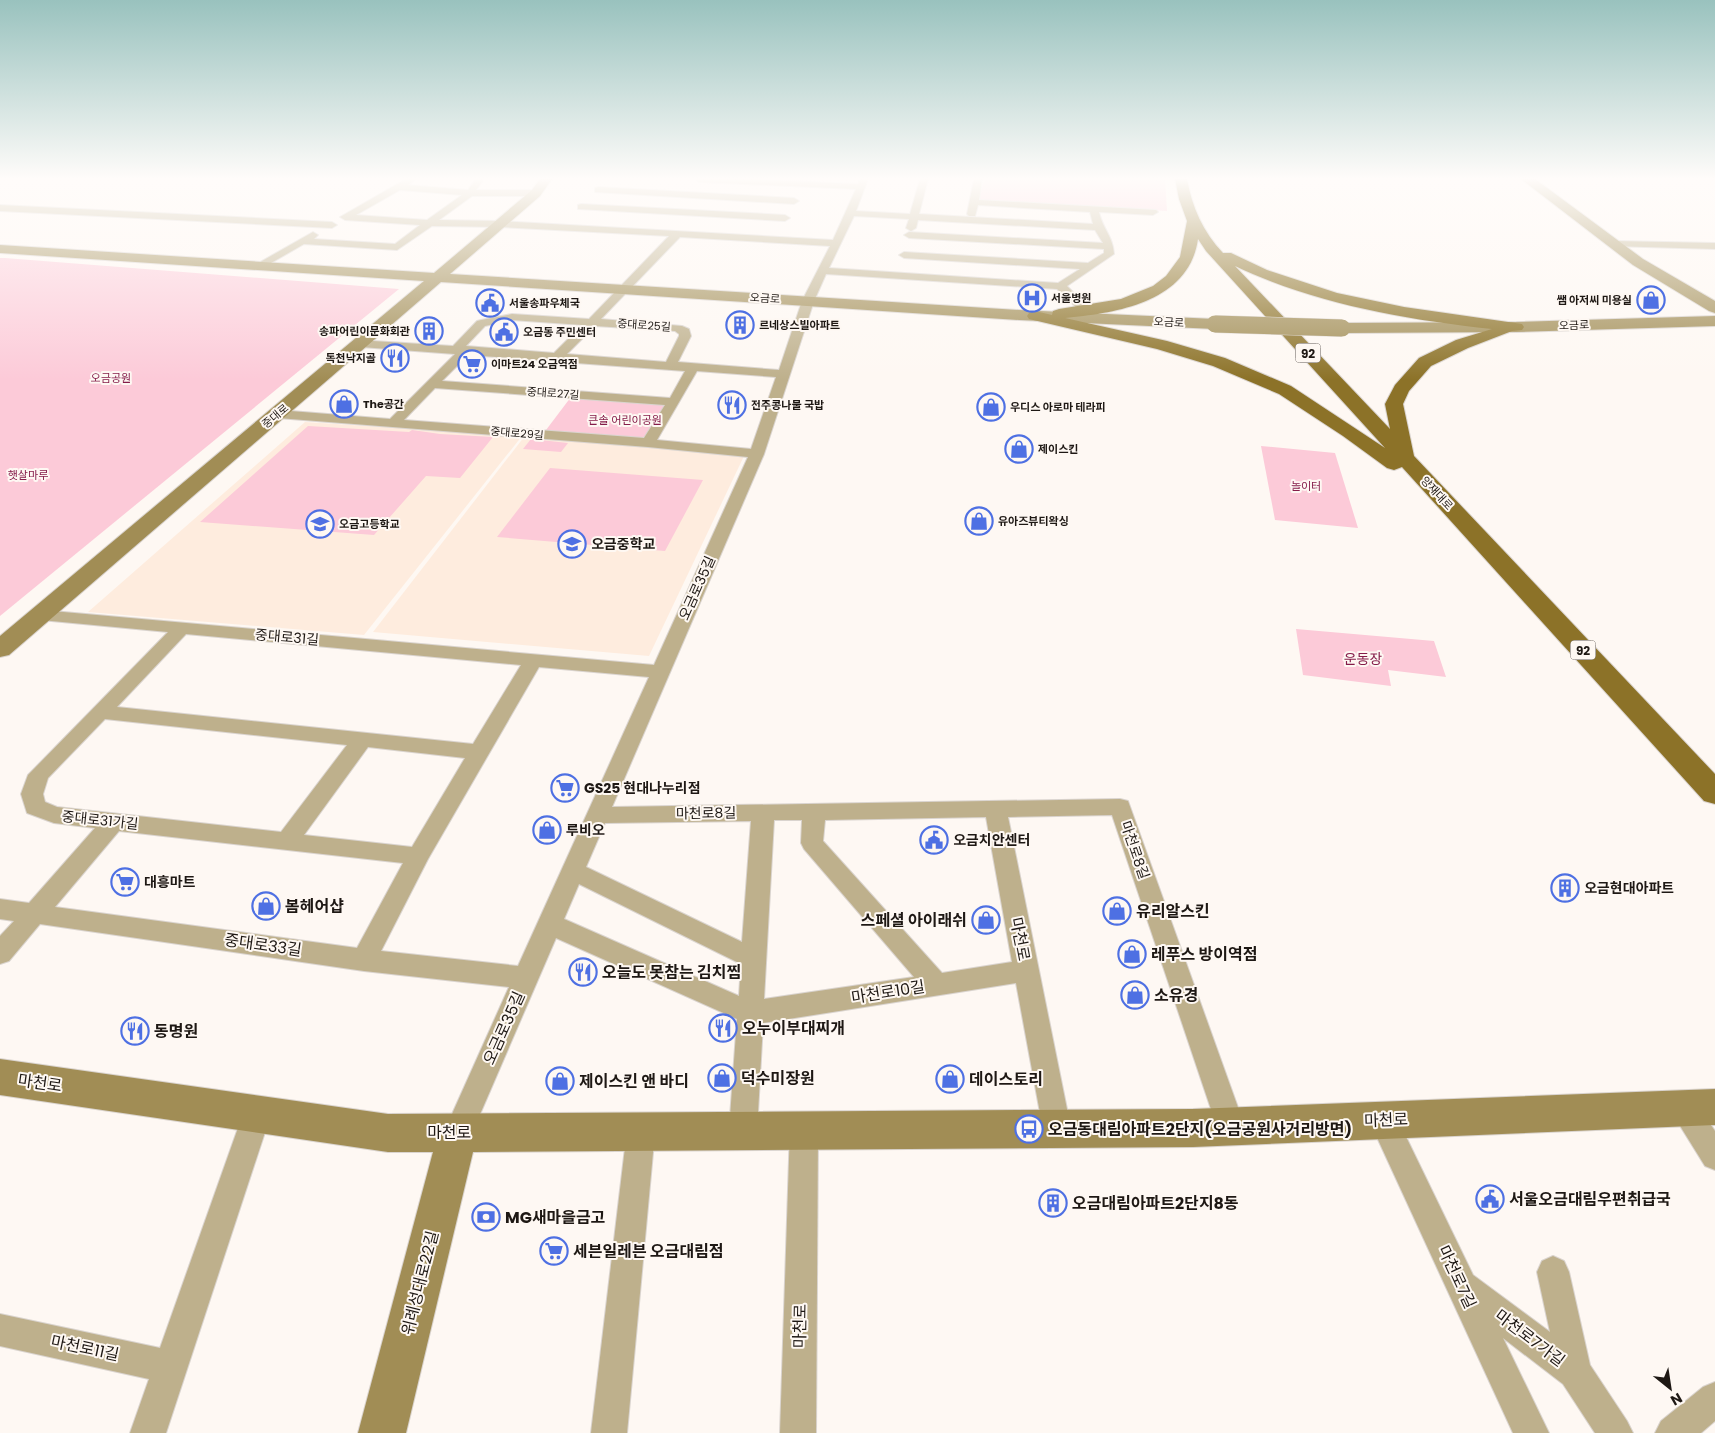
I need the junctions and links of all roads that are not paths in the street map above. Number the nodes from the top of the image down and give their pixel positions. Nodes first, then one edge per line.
1 (293, 246) edge
2 (379, 246) edge
3 (398, 246) edge
4 (474, 246) edge
5 (666, 246) edge
6 (836, 246) edge
7 (906, 246) edge
8 (1108, 246) edge
9 (1190, 246) edge
10 (1616, 246) edge
11 (1211, 248) joint
12 (0, 249) edge
13 (904, 255) junction
14 (260, 265) junction
15 (1090, 266) junction
16 (824, 271) junction
17 (894, 275) junction
18 (437, 277) junction
19 (1060, 286) junction
20 (625, 289) junction
21 (808, 301) junction
22 (1715, 308) edge
23 (1086, 311) junction
24 (1035, 316) junction
25 (1715, 321) edge
26 (591, 322) junction
27 (1516, 327) junction
28 (361, 343) junction
29 (461, 350) junction
30 (558, 357) junction
31 (670, 365) junction
32 (693, 367) junction
33 (783, 374) junction
34 (432, 384) junction
35 (674, 402) junction
36 (278, 414) junction
37 (394, 422) junction
38 (648, 443) junction
39 (756, 454) junction
40 (1406, 459) junction
41 (1451, 507) junction
42 (41, 615) junction
43 (182, 628) junction
44 (0, 649) edge
45 (534, 659) junction
46 (661, 672) junction
47 (100, 712) junction
48 (363, 739) junction
49 (480, 752) junction
50 (1715, 794) edge
51 (995, 809) junction
52 (763, 812) junction
53 (814, 812) junction
54 (598, 815) junction
55 (114, 822) junction
56 (288, 841) junction
57 (418, 856) junction
58 (573, 871) junction
59 (0, 909) edge
60 (35, 913) junction
61 (550, 924) junction
62 (0, 954) edge
63 (754, 959) junction
64 (364, 960) junction
65 (1027, 971) junction
66 (526, 978) junction
67 (937, 985) junction
68 (750, 1013) junction
69 (0, 1077) edge
70 (1699, 1108) edge
71 (258, 1114) junction
72 (1383, 1120) junction
73 (1231, 1127) junction
74 (804, 1129) junction
75 (1057, 1129) junction
76 (743, 1130) junction
77 (641, 1131) junction
78 (458, 1132) junction
79 (1715, 1156) edge
80 (1553, 1272) dead end
81 (1461, 1285) junction
82 (0, 1330) edge
83 (170, 1367) junction
84 (1575, 1372) junction
85 (1715, 1399) edge
86 (148, 1433) edge
87 (382, 1433) edge
88 (609, 1433) edge
89 (798, 1433) edge
90 (1531, 1433) edge
91 (1615, 1433) edge
92 (1673, 1433) edge

1 - 14 street
2 - 3 street
4 - 18 main road, 중대로
5 - 20 street
6 - 16 street, 오금로35길
7 - 13 street
8 - 15 street
9 - 23 main road
10 - 22 main road
11 - 27 main road
11 - 40 main road, 양재대로 / 92
12 - 14 main road, 오금로
13 - 15 street
13 - 17 street
14 - 18 main road, 오금로
15 - 19 street
16 - 17 street
16 - 21 street, 오금로35길
17 - 19 street
18 - 20 main road, 오금로
18 - 28 main road, 중대로
19 - 23 street
20 - 21 main road, 오금로
20 - 26 street
21 - 24 main road, 오금로
21 - 33 street, 오금로35길
23 - 24 main road
24 - 27 main road, 오금로, bridge
24 - 41 main road
25 - 27 main road, 오금로
26 - 29 street, 중대로25길
26 - 30 street
26 - 31 street, 중대로25길
27 - 40 main road
28 - 29 street
28 - 36 main road, 중대로
29 - 30 street
29 - 34 street, 중대로25길
30 - 31 street
31 - 32 street
32 - 33 street
32 - 35 street
33 - 39 street, 오금로35길
34 - 35 street, 중대로27길
34 - 37 street, 중대로25길
35 - 38 street
36 - 37 street, 중대로29길
36 - 42 main road, 중대로
37 - 38 street, 중대로29길
38 - 39 street, 중대로29길
39 - 46 street, 오금로35길
40 - 41 main road, 양재대로 / 92
41 - 50 main road, 양재대로 / 92
42 - 43 street, 중대로31길
42 - 44 main road, 중대로
43 - 45 street, 중대로31길
43 - 47 street, 중대로31가길
45 - 46 street, 중대로31길
45 - 49 street
46 - 54 street, 오금로35길
47 - 48 street
47 - 55 street, 중대로31가길
48 - 49 street
48 - 56 street
49 - 57 street
51 - 53 street, 마천로8길
51 - 65 street, 마천로
51 - 73 street, 마천로8길
52 - 53 street, 마천로8길
52 - 54 street, 마천로8길
52 - 63 street
53 - 67 street
54 - 58 street, 오금로35길
55 - 56 street, 중대로31가길
55 - 60 street
56 - 57 street, 중대로31가길
57 - 64 street
58 - 61 street, 오금로35길
58 - 63 street
59 - 60 street, 중대로33길
60 - 62 street
60 - 64 street, 중대로33길
61 - 66 street, 오금로35길
61 - 68 street
63 - 68 street
64 - 66 street, 중대로33길
65 - 67 street, 마천로10길
65 - 75 street, 마천로
66 - 78 street, 오금로35길
67 - 68 street, 마천로10길
68 - 76 street
69 - 71 main road, 마천로
70 - 72 main road, 마천로
70 - 79 street
71 - 78 main road, 마천로
71 - 83 street
72 - 73 main road, 마천로
72 - 81 street, 마천로7길
73 - 75 main road, 마천로
74 - 75 main road, 마천로
74 - 76 main road, 마천로
74 - 89 street, 마천로
76 - 77 main road, 마천로
77 - 78 main road, 마천로
77 - 88 street
78 - 87 main road, 위례성대로22길
80 - 84 street, 마천로7가길
81 - 84 street, 마천로7가길
81 - 90 street, 마천로7길
82 - 83 street, 마천로11길
83 - 86 street
84 - 91 street, 마천로7가길
85 - 92 street

